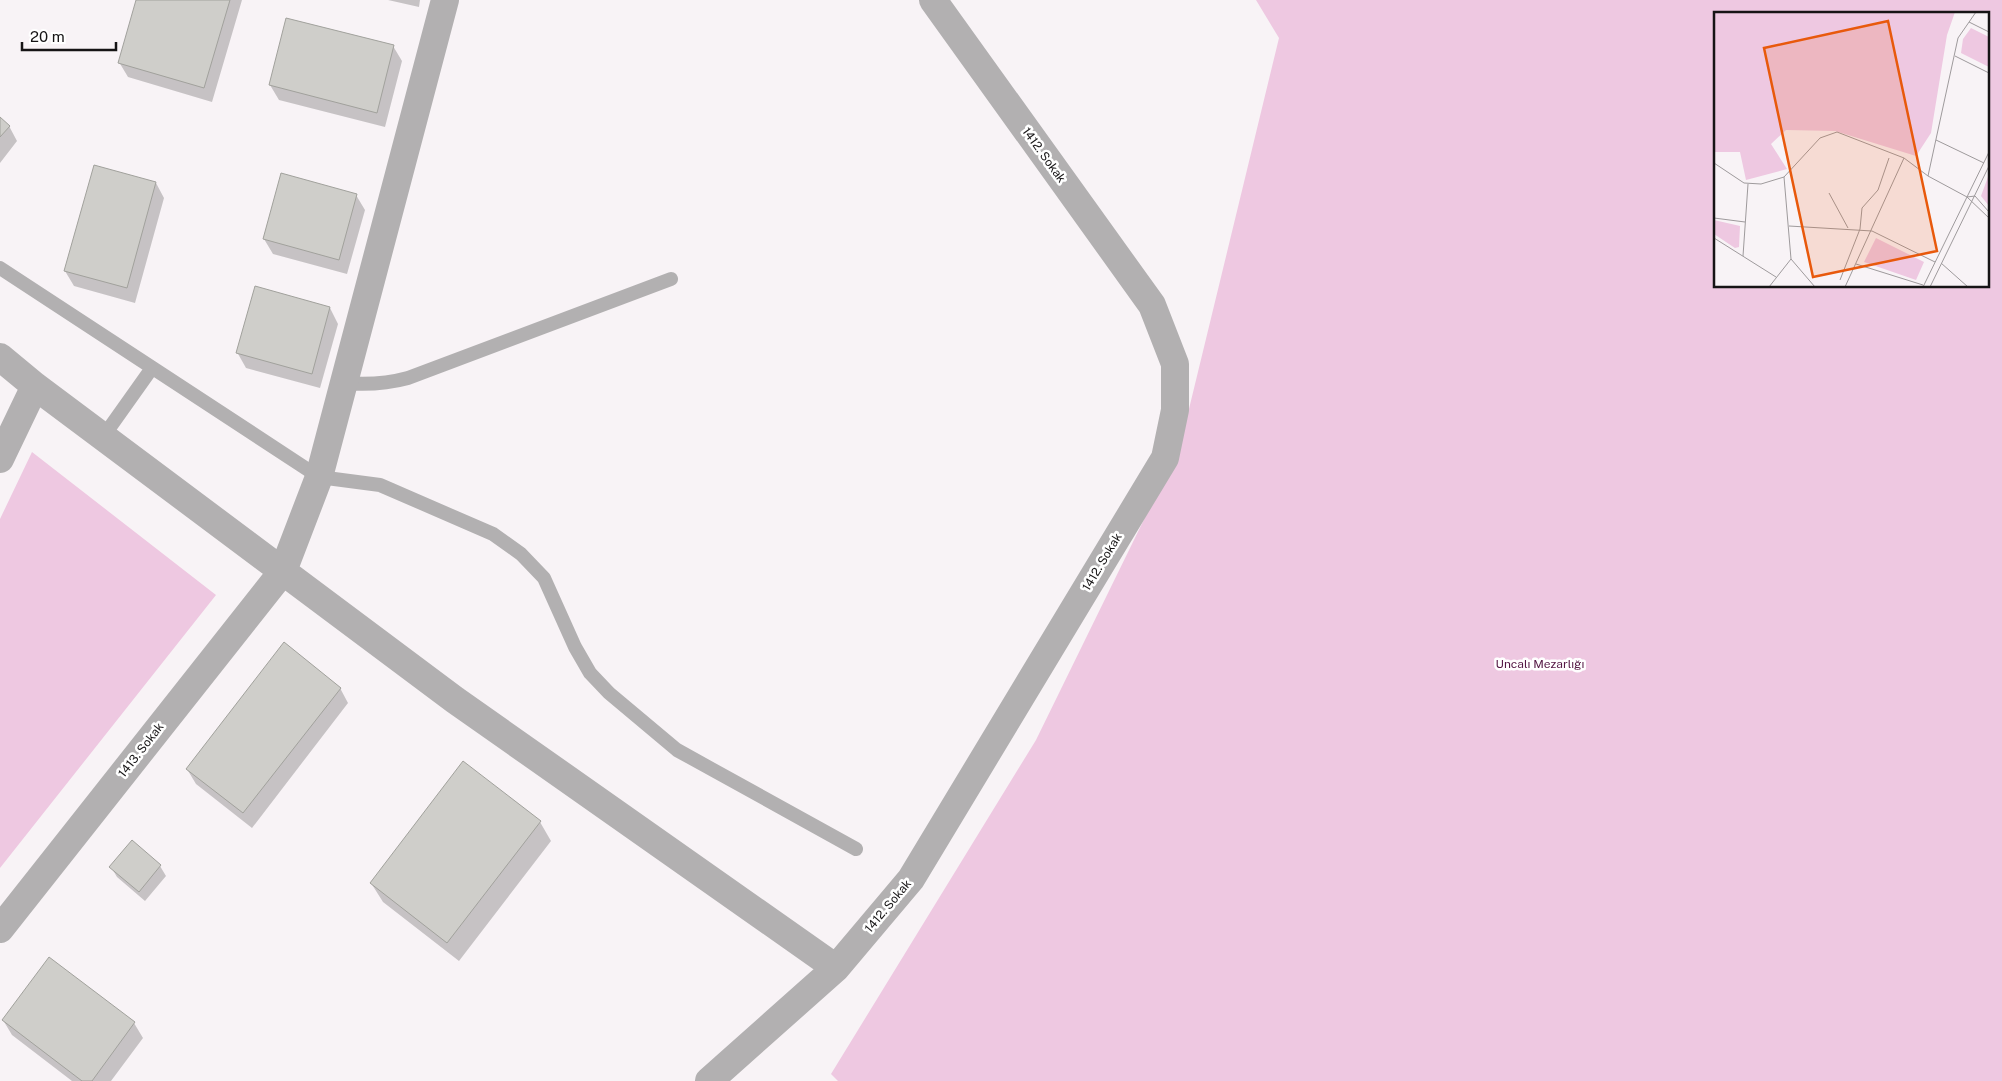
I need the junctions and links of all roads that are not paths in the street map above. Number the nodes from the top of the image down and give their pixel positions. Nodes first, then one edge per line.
1 (444, 0) edge
2 (933, 0) edge
3 (0, 268) edge
4 (671, 278) dead end
5 (0, 357) edge
6 (152, 368) junction
7 (344, 383) junction
8 (35, 386) junction
9 (103, 437) junction
10 (0, 459) edge
11 (320, 476) junction
12 (283, 571) junction
13 (856, 849) dead end
14 (0, 929) edge
15 (836, 968) junction
16 (709, 1081) edge

1 - 7 street, 1413. Sokak
2 - 15 street, 1412. Sokak
3 - 6 lane
4 - 7 lane
5 - 8 street
6 - 9 lane
6 - 11 lane
7 - 11 street, 1413. Sokak
8 - 9 street
8 - 10 street
9 - 12 street
11 - 12 street, 1413. Sokak
11 - 13 lane
12 - 14 street, 1413. Sokak
12 - 15 street
15 - 16 street, 1412. Sokak

